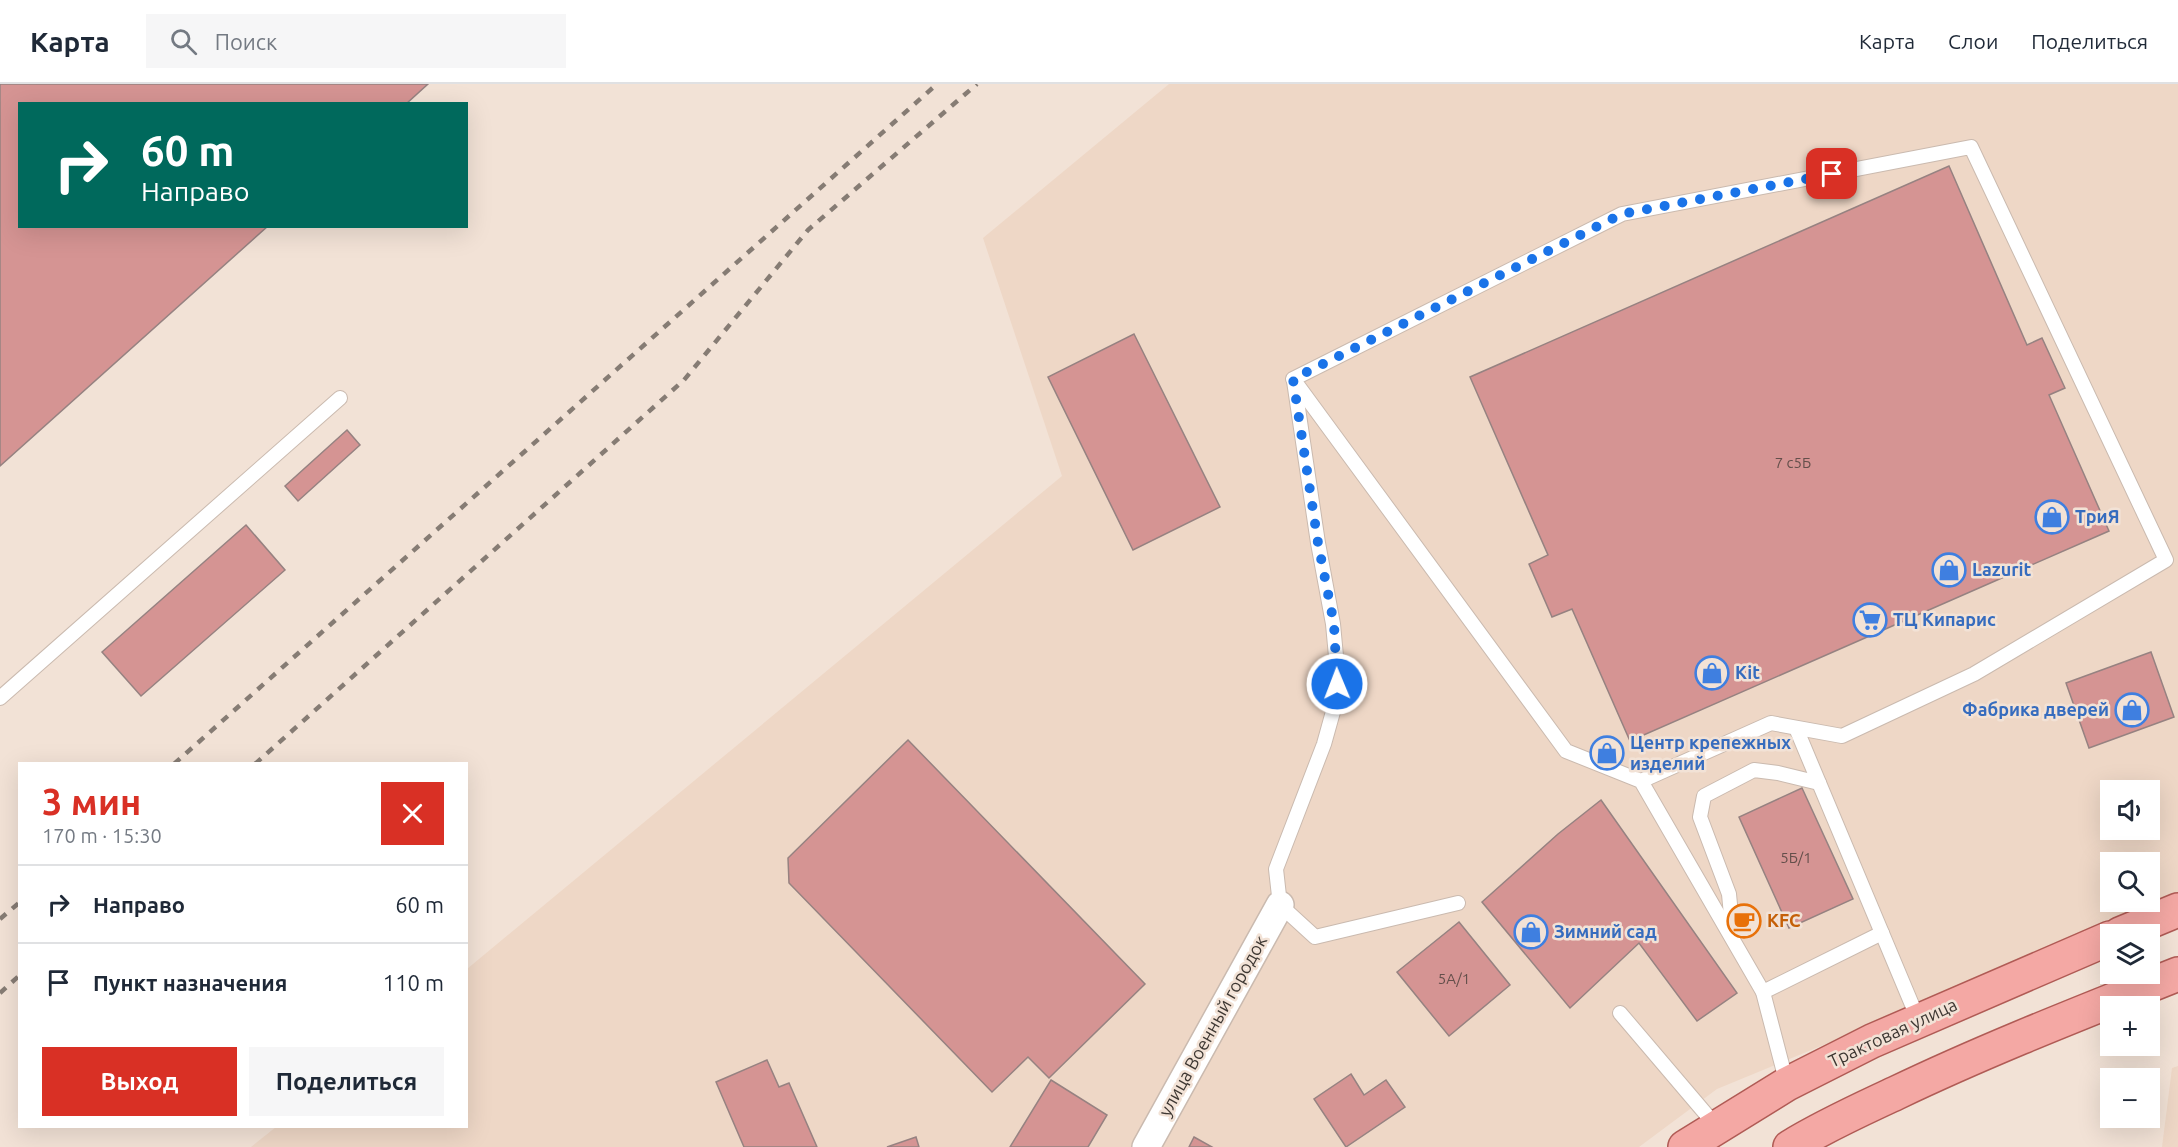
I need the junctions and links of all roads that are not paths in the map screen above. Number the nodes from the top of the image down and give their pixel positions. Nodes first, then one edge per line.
1 (1293, 379) junction
2 (340, 398) dead end
3 (0, 698) edge
4 (1796, 728) junction
5 (1641, 781) junction
6 (1819, 783) junction
7 (1458, 903) dead end
8 (1280, 905) junction
9 (2178, 910) edge
10 (2144, 924) edge
11 (1882, 933) junction
12 (1734, 940) junction
13 (2100, 942) edge
14 (2178, 974) edge
15 (1764, 992) junction
16 (1620, 1013) dead end
17 (1918, 1019) junction
18 (1787, 1084) junction
19 (1717, 1127) junction
20 (1146, 1147) edge
21 (1685, 1147) edge
22 (1790, 1147) edge

1 - 4 lane
1 - 5 lane
1 - 8 lane
2 - 3 lane
4 - 5 lane
4 - 6 lane
5 - 12 lane
6 - 11 lane
6 - 12 lane
7 - 8 lane
8 - 20 street, улица Военный городок
9 - 10 main road
11 - 15 lane
11 - 17 lane
12 - 15 lane
13 - 17 main road, Трактовая улица
14 - 22 main road
15 - 18 lane
16 - 19 lane
17 - 18 main road, Трактовая улица
18 - 19 main road, Трактовая улица
19 - 21 main road, Трактовая улица

